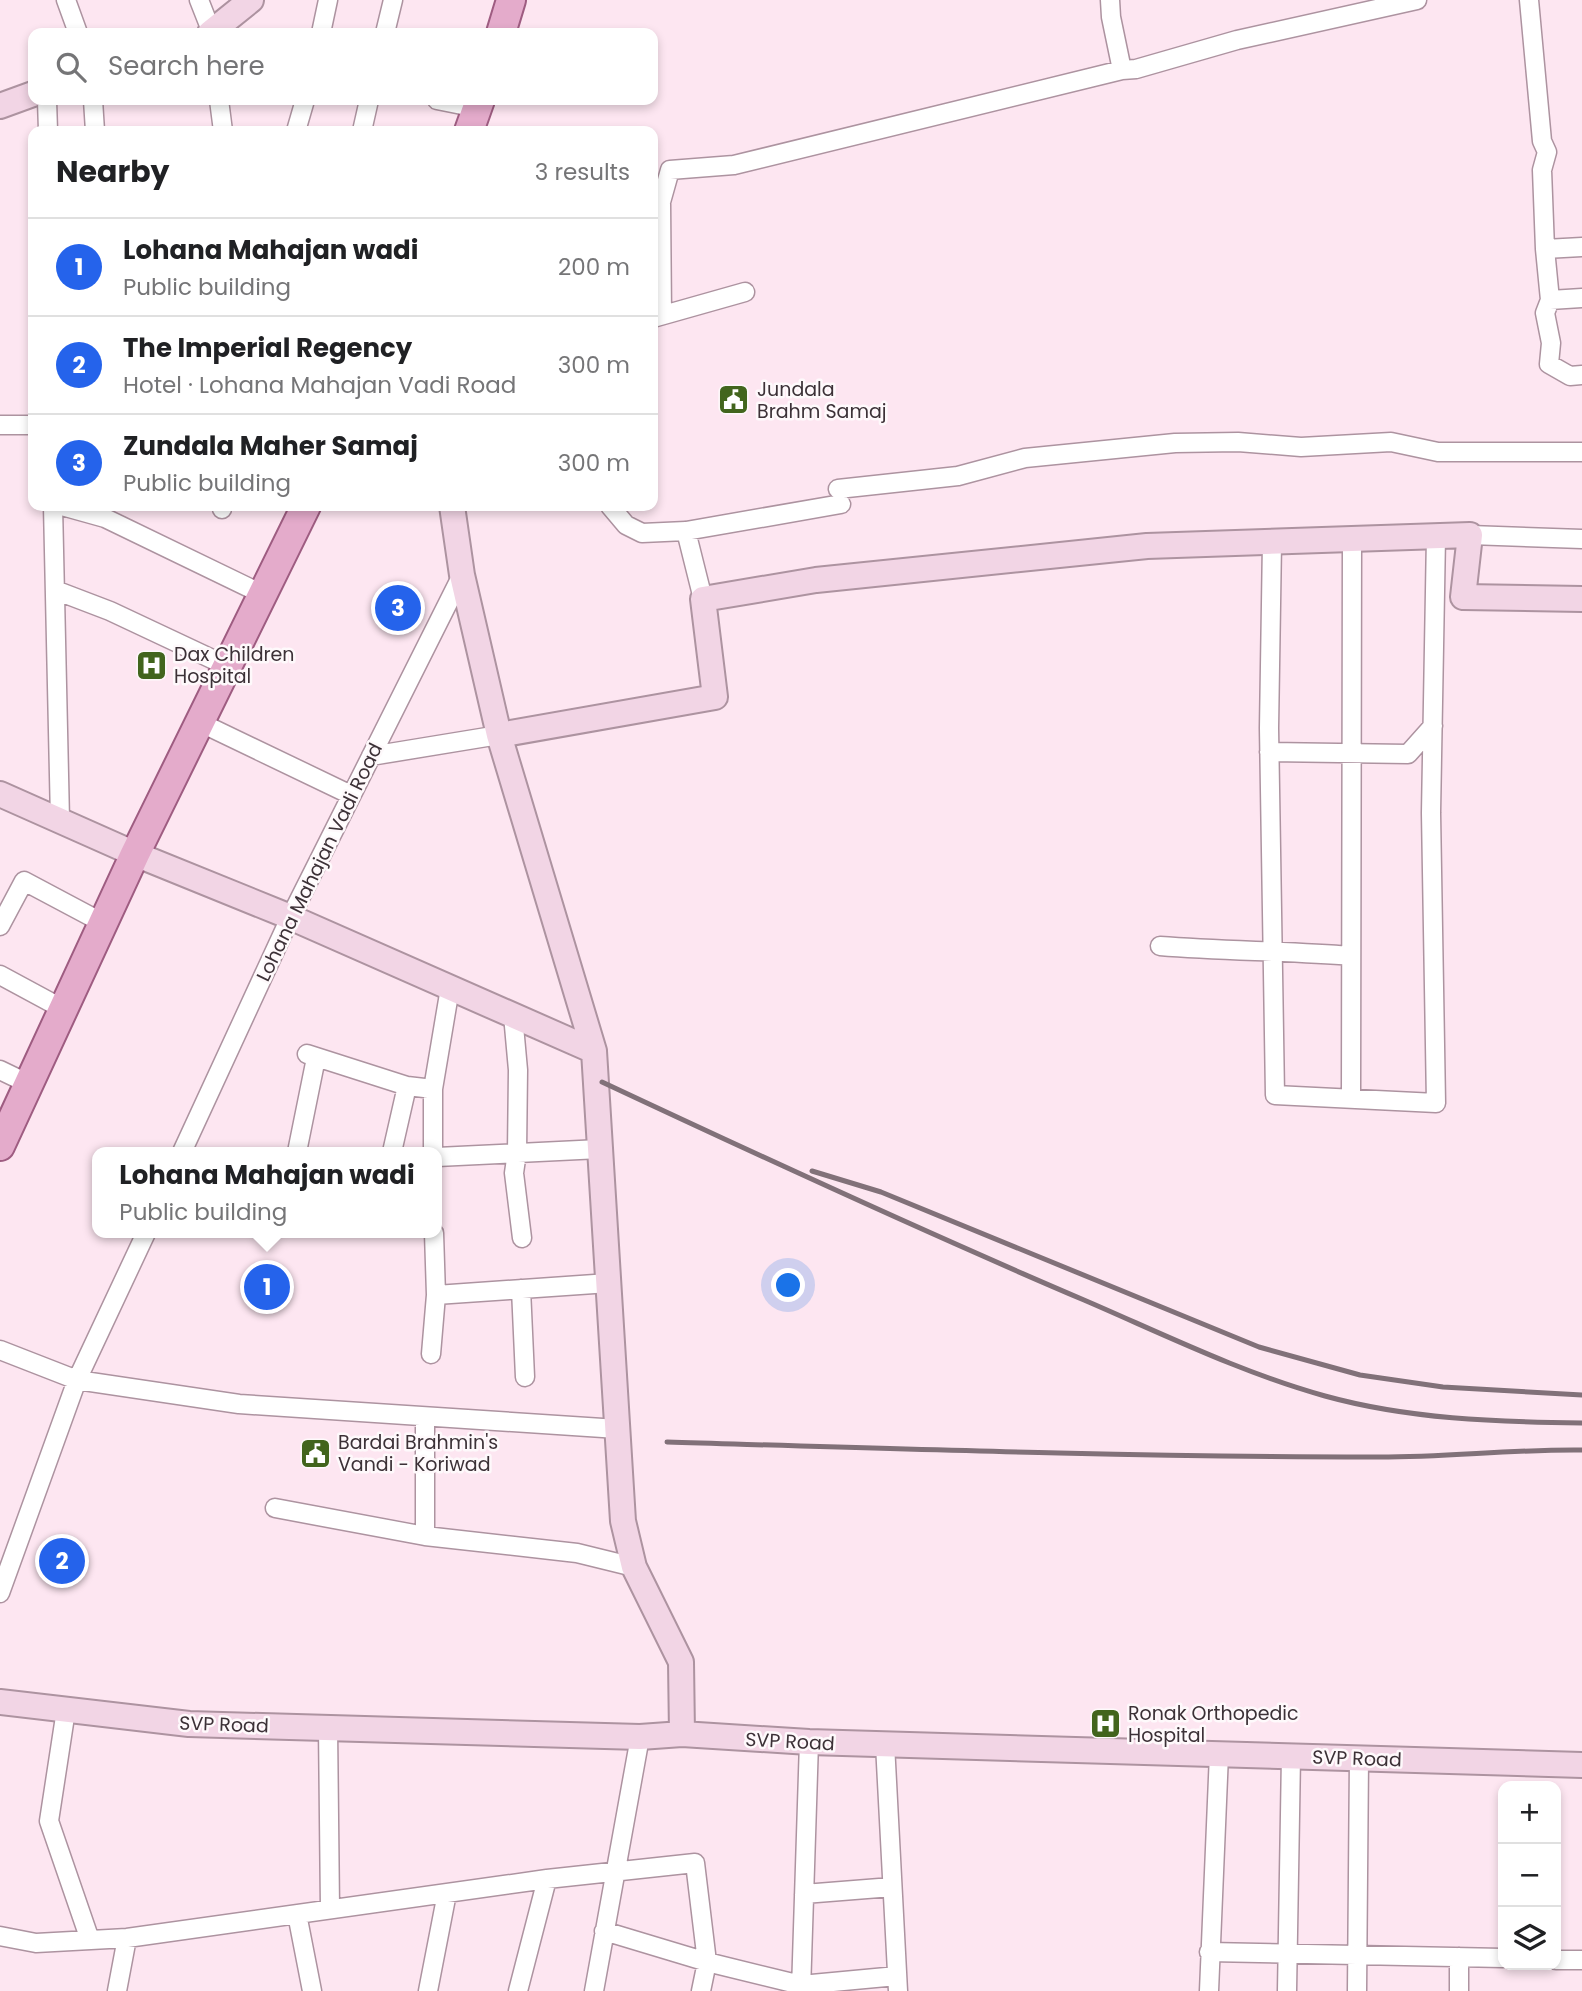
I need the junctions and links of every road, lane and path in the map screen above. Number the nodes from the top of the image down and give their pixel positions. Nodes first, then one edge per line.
1 (66, 0) edge
2 (199, 0) edge
3 (251, 0) edge
4 (328, 0) edge
5 (393, 0) edge
6 (511, 0) edge
7 (1111, 0) edge
8 (1417, 0) edge
9 (1529, 0) edge
10 (76, 28) edge
11 (209, 28) edge
12 (217, 28) edge
13 (322, 28) edge
14 (386, 28) edge
15 (503, 28) edge
16 (1122, 70) junction
17 (28, 96) edge
18 (47, 105) edge
19 (93, 105) edge
20 (220, 105) edge
21 (304, 105) edge
22 (368, 105) edge
23 (451, 105) edge
24 (0, 106) edge
25 (475, 113) edge
26 (48, 126) edge
27 (95, 126) edge
28 (222, 126) edge
29 (297, 126) edge
30 (363, 126) edge
31 (1582, 247) edge
32 (1545, 249) junction
33 (658, 288) edge
34 (745, 292) dead end
35 (1582, 298) edge
36 (1550, 300) junction
37 (658, 316) edge
38 (1582, 375) edge
39 (0, 425) edge
40 (28, 425) edge
41 (1582, 452) edge
42 (53, 511) edge
43 (304, 511) edge
44 (453, 511) edge
45 (614, 511) edge
46 (105, 512) edge
47 (686, 531) junction
48 (1470, 535) junction
49 (1436, 536) junction
50 (1352, 539) junction
51 (1582, 539) edge
52 (1272, 542) junction
53 (462, 575) junction
54 (55, 590) junction
55 (262, 594) junction
56 (1582, 598) edge
57 (703, 599) junction
58 (227, 666) junction
59 (199, 723) junction
60 (1433, 726) junction
61 (499, 735) junction
62 (1269, 752) junction
63 (1352, 752) junction
64 (371, 756) junction
65 (0, 794) edge
66 (351, 795) junction
67 (60, 820) junction
68 (135, 854) junction
69 (290, 918) junction
70 (103, 923) junction
71 (0, 926) edge
72 (1160, 946) dead end
73 (1271, 950) junction
74 (1351, 956) junction
75 (0, 975) edge
76 (450, 988) junction
77 (63, 1009) junction
78 (513, 1015) junction
79 (594, 1051) junction
80 (0, 1070) edge
81 (29, 1084) junction
82 (407, 1086) junction
83 (433, 1089) junction
84 (1351, 1099) junction
85 (0, 1146) edge
86 (184, 1147) edge
87 (298, 1147) edge
88 (393, 1147) edge
89 (432, 1147) edge
90 (600, 1149) junction
91 (517, 1152) junction
92 (442, 1157) edge
93 (144, 1238) edge
94 (434, 1238) edge
95 (522, 1238) dead end
96 (609, 1283) junction
97 (521, 1289) junction
98 (436, 1295) junction
99 (0, 1350) edge
100 (431, 1354) dead end
101 (525, 1377) dead end
102 (77, 1380) junction
103 (425, 1417) junction
104 (618, 1429) junction
105 (275, 1508) dead end
106 (425, 1536) junction
107 (634, 1567) junction
108 (0, 1594) edge
109 (0, 1702) edge
110 (66, 1710) junction
111 (328, 1727) junction
112 (682, 1734) junction
113 (640, 1737) junction
114 (809, 1742) junction
115 (885, 1744) junction
116 (1219, 1754) junction
117 (1291, 1756) junction
118 (1359, 1758) junction
119 (1582, 1765) edge
120 (614, 1872) junction
121 (547, 1879) junction
122 (892, 1887) junction
123 (447, 1893) junction
124 (804, 1894) junction
125 (330, 1909) junction
126 (297, 1914) junction
127 (604, 1931) junction
128 (0, 1937) edge
129 (127, 1938) junction
130 (90, 1940) junction
131 (1209, 1952) junction
132 (1288, 1954) junction
133 (1357, 1955) junction
134 (1459, 1957) junction
135 (1498, 1958) edge
136 (1561, 1960) edge
137 (1582, 1960) edge
138 (707, 1962) junction
139 (897, 1983) edge
140 (801, 1988) edge
141 (117, 1991) edge
142 (312, 1991) edge
143 (428, 1991) edge
144 (518, 1991) edge
145 (594, 1991) edge
146 (701, 1991) edge
147 (1209, 1991) edge
148 (1287, 1991) edge
149 (1357, 1991) edge
150 (1459, 1991) edge

1 - 10 street
2 - 11 street
3 - 12 street
4 - 13 street
5 - 14 street
6 - 15 main road
7 - 16 street
8 - 16 street
9 - 32 street
16 - 33 street
17 - 24 street
18 - 26 street
19 - 27 street
20 - 28 street
21 - 29 street
22 - 30 street
23 - 25 street
31 - 32 street
32 - 36 street
34 - 37 street
35 - 36 street
36 - 38 street
39 - 40 street
41 - 47 street
42 - 54 street
43 - 55 main road
44 - 53 street
45 - 47 street
46 - 55 street
47 - 57 street
48 - 49 street
48 - 51 street
48 - 56 street
49 - 50 street
49 - 60 street
50 - 52 street
50 - 63 street
52 - 57 street
52 - 62 street
53 - 61 street
53 - 64 street, Lohana Mahajan Vadi Road
54 - 58 street
54 - 67 street
55 - 58 main road
57 - 61 street
58 - 59 main road
59 - 66 street
59 - 68 main road
60 - 63 street
60 - 84 street
61 - 64 street
61 - 79 street
62 - 63 street
62 - 73 street
63 - 74 street
64 - 66 street, Lohana Mahajan Vadi Road
65 - 67 street
66 - 69 street, Lohana Mahajan Vadi Road
67 - 68 street
68 - 69 street
68 - 70 main road
69 - 76 street
69 - 86 street, Lohana Mahajan Vadi Road
70 - 71 street
70 - 77 main road
72 - 73 street
73 - 74 street
73 - 84 street
74 - 84 street
75 - 77 street
76 - 78 street
76 - 83 street
77 - 81 main road
78 - 79 street
78 - 91 street
79 - 90 street
80 - 81 street
81 - 85 main road
82 - 83 street
82 - 87 street
82 - 88 street
83 - 89 street
90 - 91 street
90 - 96 street
91 - 92 street
91 - 95 street
93 - 102 street
94 - 98 street
96 - 97 street
96 - 104 street
97 - 98 street
97 - 101 street
98 - 100 street
99 - 102 street
102 - 103 street
102 - 108 street
103 - 104 street
103 - 106 street
104 - 107 street
105 - 106 street
106 - 107 street
107 - 112 street
109 - 110 street, SVP Road
110 - 111 street, SVP Road
110 - 130 street
111 - 113 street, SVP Road
111 - 125 street
112 - 113 street, SVP Road
112 - 114 street, SVP Road
113 - 120 street
114 - 115 street, SVP Road
114 - 124 street
115 - 116 street, SVP Road
115 - 122 street
116 - 117 street, SVP Road
116 - 131 street
117 - 118 street, SVP Road
117 - 132 street
118 - 119 street, SVP Road
118 - 133 street
120 - 121 street
120 - 127 street
120 - 138 street
121 - 123 street
121 - 144 street
122 - 124 street
122 - 139 street
123 - 125 street
123 - 143 street
124 - 140 street
125 - 126 street
126 - 129 street
126 - 142 street
127 - 138 street
127 - 145 street
128 - 130 street
129 - 130 street
129 - 141 street
131 - 132 street
131 - 147 street
132 - 133 street
132 - 148 street
133 - 134 street
133 - 149 street
134 - 135 street
134 - 150 street
136 - 137 street
138 - 140 street
138 - 146 street
139 - 140 street

